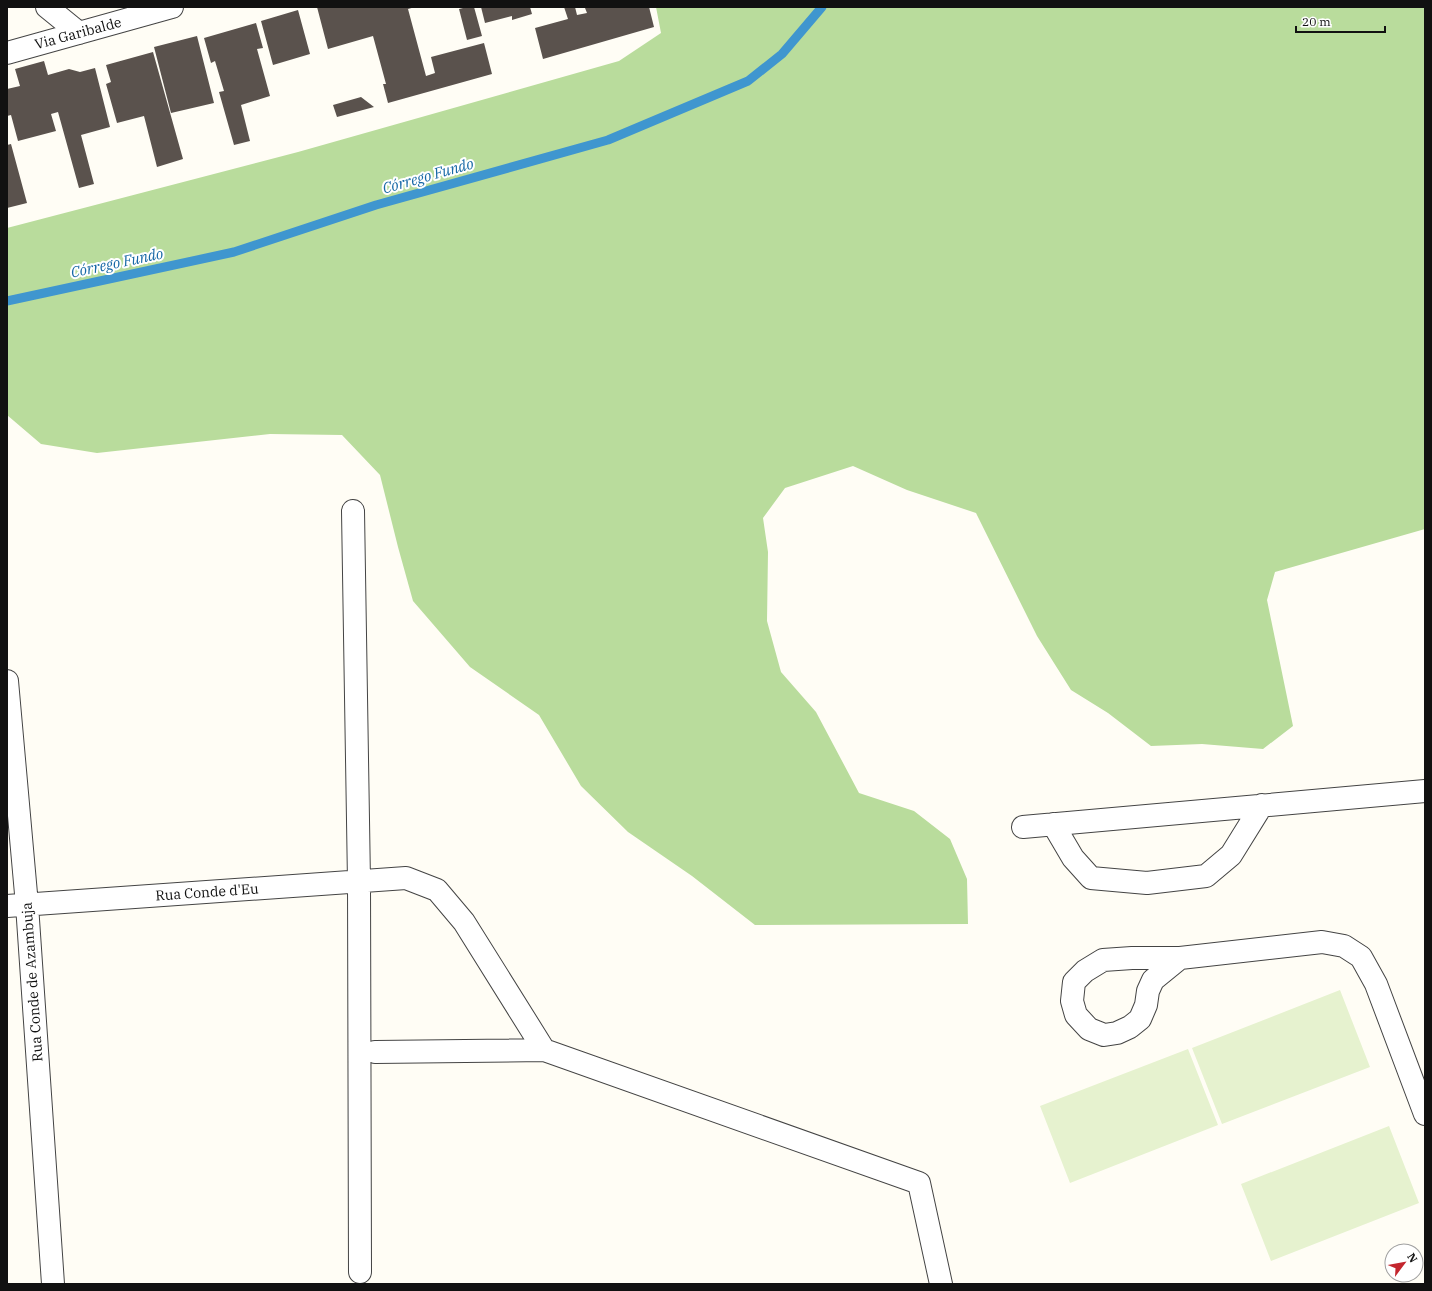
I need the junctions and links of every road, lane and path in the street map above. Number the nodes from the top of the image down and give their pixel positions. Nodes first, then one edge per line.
1 (47, 7) edge
2 (172, 7) edge
3 (79, 33) junction
4 (7, 53) edge
5 (353, 511) dead end
6 (7, 681) edge
7 (1425, 791) edge
8 (1262, 805) junction
9 (1053, 824) junction
10 (1023, 826) dead end
11 (359, 882) junction
12 (17, 905) edge
13 (1180, 958) junction
14 (544, 1050) junction
15 (375, 1052) dead end
16 (1425, 1114) edge
17 (360, 1272) dead end
18 (53, 1284) edge
19 (941, 1284) edge

1 - 3 street
2 - 3 street, Via Garibalde
3 - 4 street, Via Garibalde
5 - 11 street
6 - 12 street, Rua Conde de Azambuja
7 - 8 street
8 - 9 street
8 - 9 street
9 - 10 street
11 - 12 street, Rua Conde d'Eu
11 - 14 street, Rua Conde d'Eu
11 - 17 street
12 - 18 street, Rua Conde de Azambuja
13 - 13 street
13 - 16 street
14 - 15 street
14 - 19 street

